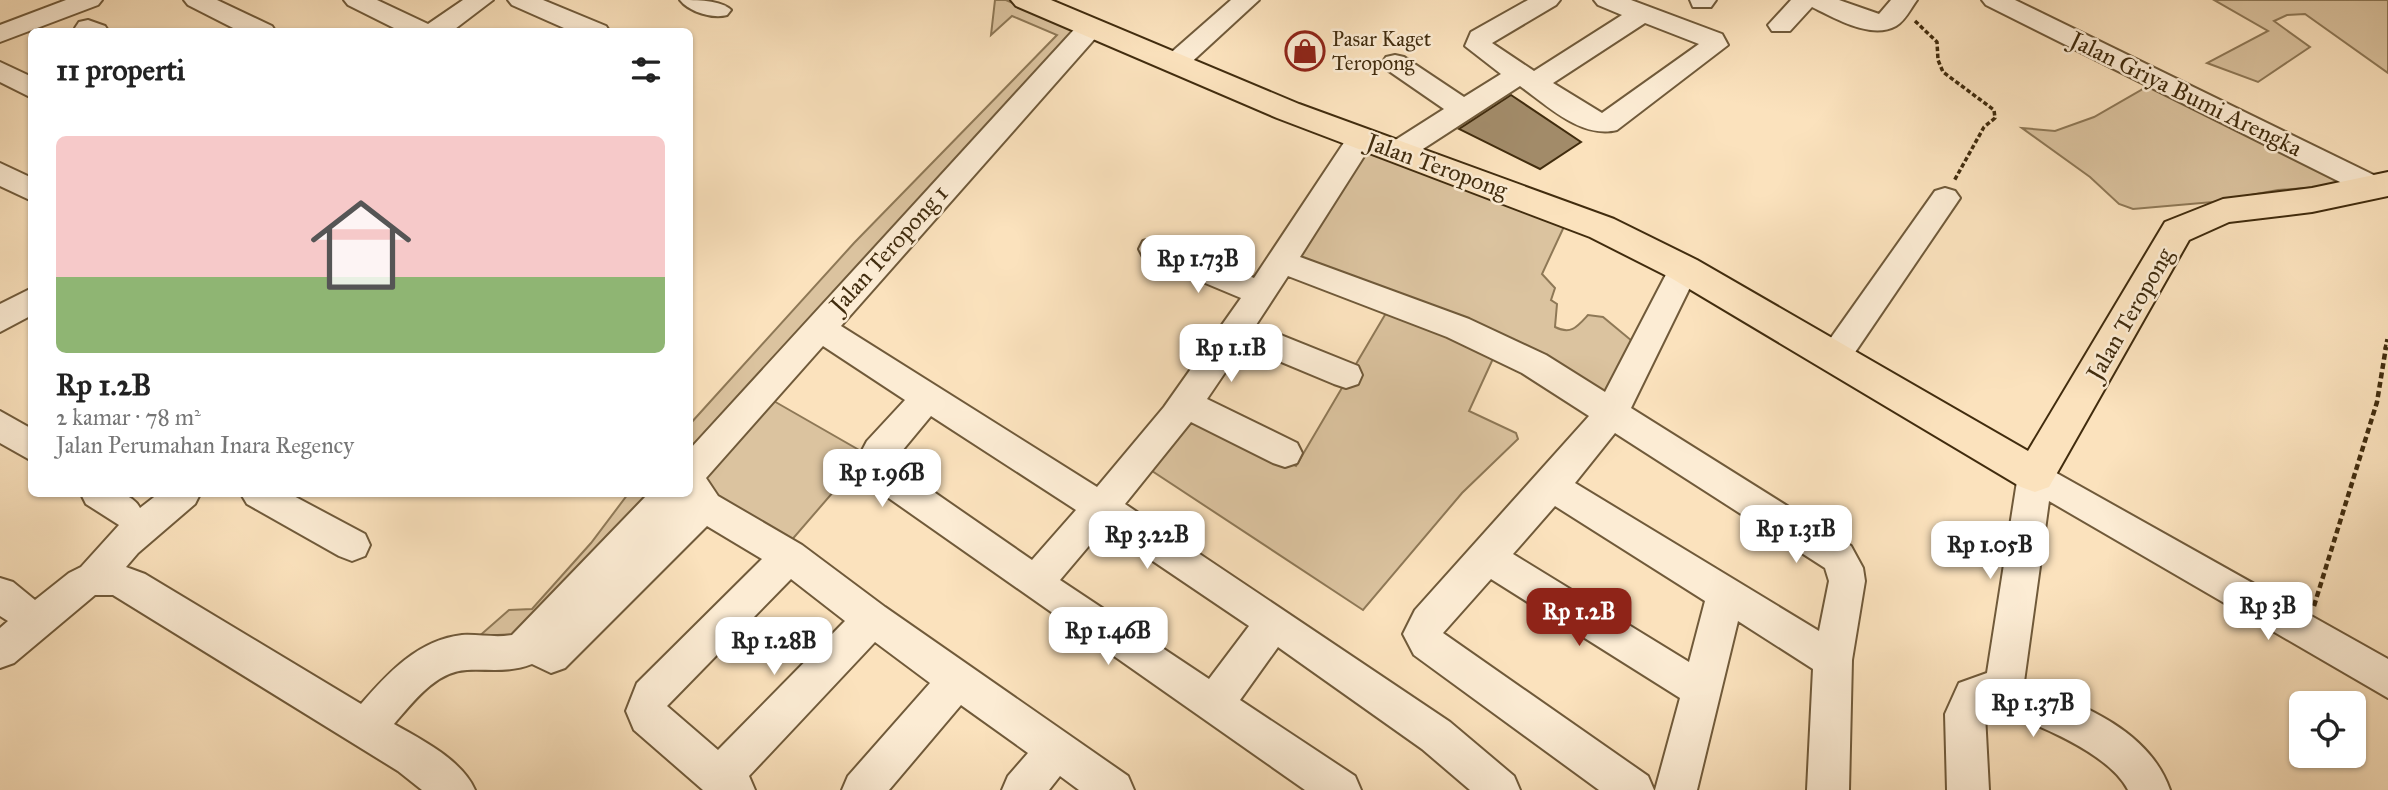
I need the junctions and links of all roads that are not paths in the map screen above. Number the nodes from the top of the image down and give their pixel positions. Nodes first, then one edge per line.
1 (89, 0) edge
2 (197, 0) edge
3 (357, 0) edge
4 (480, 0) edge
5 (521, 0) edge
6 (693, 0) edge
7 (1026, 0) edge
8 (1246, 0) edge
9 (1547, 0) edge
10 (1607, 0) edge
11 (1805, 0) edge
12 (1818, 0) edge
13 (1995, 0) edge
14 (1900, 6) edge
15 (718, 10) dead end
16 (1641, 14) junction
17 (1781, 24) dead end
18 (1090, 27) junction
19 (255, 28) edge
20 (416, 28) edge
21 (439, 28) edge
22 (588, 28) edge
23 (0, 34) edge
24 (1175, 63) junction
25 (1395, 63) dead end
26 (0, 71) edge
27 (1527, 79) junction
28 (28, 87) edge
29 (1463, 109) junction
30 (1361, 138) junction
31 (1399, 151) junction
32 (0, 173) edge
33 (2382, 186) edge
34 (28, 189) edge
35 (1945, 198) road end
36 (1154, 249) dead end
37 (1282, 262) junction
38 (1684, 269) junction
39 (1261, 293) junction
40 (818, 327) junction
41 (1235, 330) junction
42 (1834, 358) junction
43 (1346, 374) dead end
44 (927, 398) junction
45 (1185, 404) junction
46 (1611, 414) junction
47 (0, 425) edge
48 (28, 444) edge
49 (1285, 453) dead end
50 (2045, 481) junction
51 (693, 483) edge
52 (1551, 486) junction
53 (693, 492) edge
54 (179, 497) edge
55 (264, 497) edge
56 (680, 497) edge
57 (1103, 507) junction
58 (352, 545) dead end
59 (789, 556) junction
60 (1487, 557) junction
61 (96, 577) junction
62 (1035, 583) junction
63 (1726, 592) junction
64 (872, 619) junction
65 (1274, 622) junction
66 (0, 651) edge
67 (1833, 660) junction
68 (958, 679) junction
69 (2388, 680) edge
70 (1701, 690) junction
71 (2003, 695) junction
72 (1215, 702) junction
73 (364, 729) junction
74 (1057, 749) junction
75 (727, 784) edge
76 (454, 790) edge
77 (863, 790) edge
78 (1023, 790) edge
79 (1113, 790) edge
80 (1340, 790) edge
81 (1499, 790) edge
82 (1633, 790) edge
83 (1676, 790) edge
84 (1828, 790) edge
85 (1968, 790) edge
86 (2149, 790) edge

1 - 23 street
2 - 19 street
3 - 20 street
4 - 21 street
5 - 22 street
6 - 15 street
7 - 18 main road, Jalan Teropong
8 - 24 street
9 - 27 street
10 - 16 street
11 - 17 street
12 - 14 street
13 - 33 street, Jalan Griya Bumi Arengka
16 - 27 street
16 - 27 street
18 - 24 main road, Jalan Teropong
18 - 40 street, Jalan Teropong 1
24 - 30 main road, Jalan Teropong
25 - 29 street
26 - 28 street
27 - 29 street
29 - 31 street
30 - 31 main road, Jalan Teropong
30 - 37 street
31 - 38 main road, Jalan Teropong
32 - 34 street
33 - 50 main road, Jalan Teropong
35 - 42 street
36 - 39 street
37 - 39 street
37 - 46 street
38 - 42 main road, Jalan Teropong
38 - 46 street
39 - 41 street
40 - 44 street
40 - 51 street, Jalan Teropong 1
41 - 43 street
41 - 45 street
42 - 50 main road, Jalan Teropong
44 - 57 street
44 - 62 street
45 - 49 street
45 - 57 street
46 - 52 street
46 - 67 street
47 - 48 street
50 - 69 street
50 - 71 street
52 - 60 street
52 - 63 street
53 - 59 street
54 - 61 street
55 - 58 street
56 - 73 street, Jalan Teropong 1
57 - 62 street
57 - 65 street
59 - 64 street
59 - 75 street
60 - 70 street
60 - 82 street
61 - 66 street
61 - 73 street
62 - 72 street
63 - 67 street
63 - 70 street
64 - 68 street
64 - 75 street
65 - 72 street
65 - 81 street
67 - 84 street
68 - 74 street
68 - 77 street
70 - 83 street
71 - 85 street
71 - 86 street
72 - 80 street
73 - 76 street
74 - 78 street
74 - 79 street

